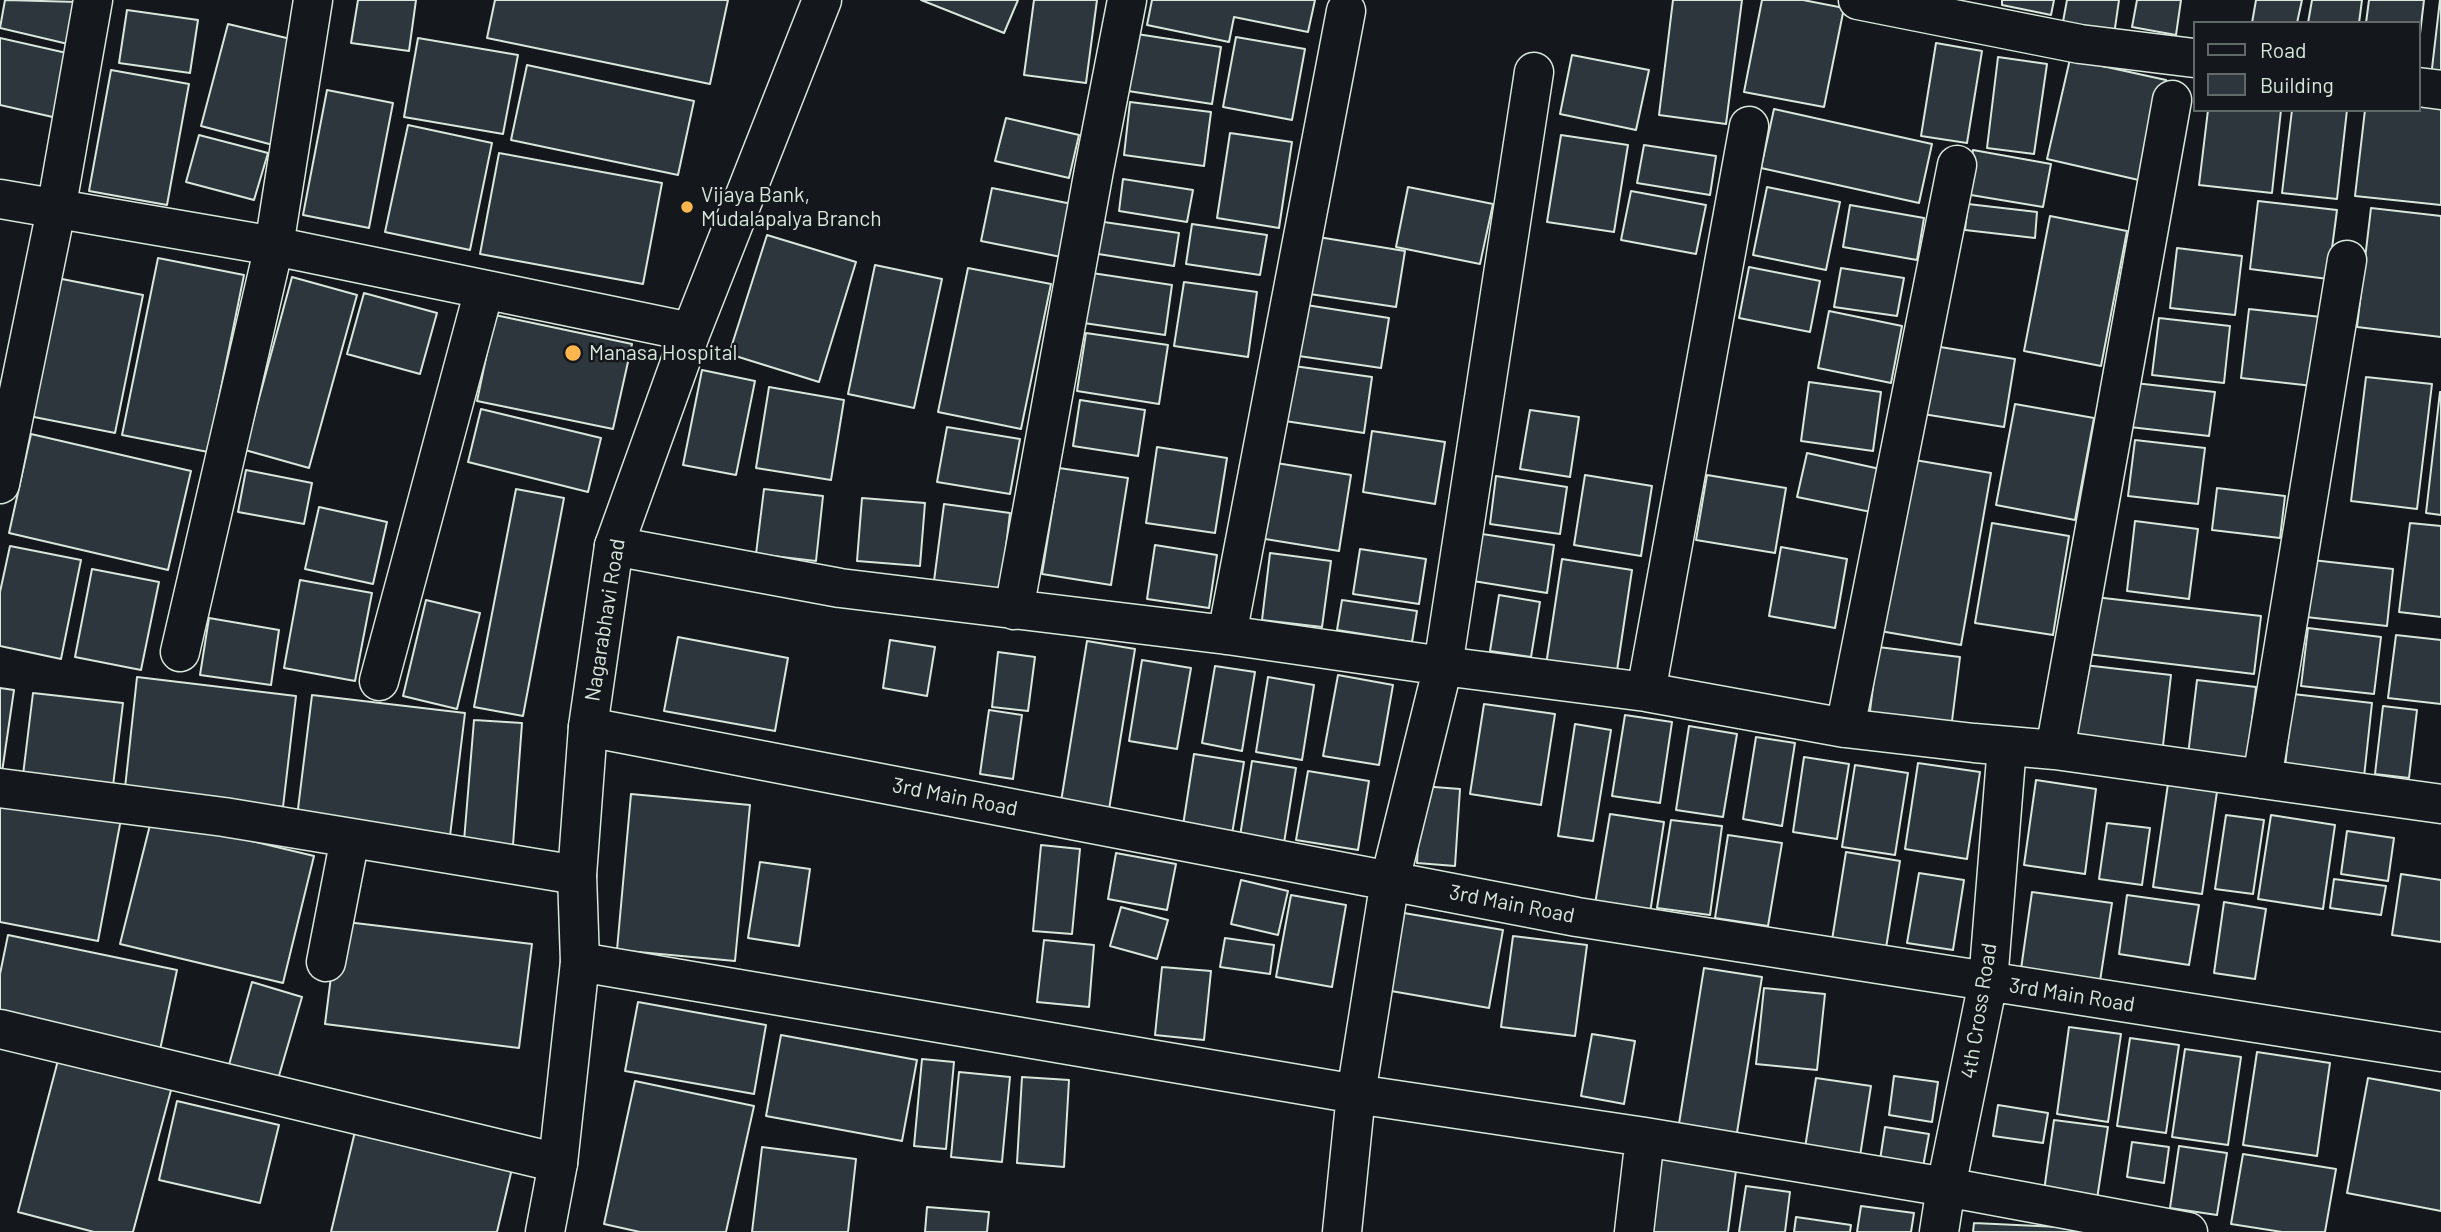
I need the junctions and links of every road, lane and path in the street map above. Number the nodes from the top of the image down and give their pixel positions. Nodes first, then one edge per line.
1 (93, 0) edge
2 (313, 0) edge
3 (822, 0) edge
4 (1127, 0) edge
5 (1858, 0) edge
6 (1346, 10) dead end
7 (2192, 58) edge
8 (1534, 72) dead end
9 (2420, 87) edge
10 (2441, 90) edge
11 (2172, 100) dead end
12 (1749, 126) dead end
13 (1957, 165) dead end
14 (0, 199) edge
15 (56, 210) junction
16 (274, 246) junction
17 (2347, 260) dead end
18 (484, 289) junction
19 (691, 332) junction
20 (0, 484) edge
21 (614, 546) junction
22 (1014, 610) junction
23 (1227, 635) junction
24 (180, 652) dead end
25 (1443, 666) junction
26 (379, 681) dead end
27 (1646, 691) junction
28 (588, 727) junction
29 (1845, 728) junction
30 (2007, 746) junction
31 (2055, 750) junction
32 (2262, 779) junction
33 (0, 788) edge
34 (2441, 804) edge
35 (350, 838) junction
36 (577, 875) junction
37 (1390, 880) junction
38 (326, 962) dead end
39 (580, 962) junction
40 (1988, 982) junction
41 (0, 1029) edge
42 (2441, 1052) edge
43 (1356, 1094) junction
44 (1646, 1137) junction
45 (558, 1163) junction
46 (1946, 1187) junction
47 (545, 1232) edge
48 (1342, 1232) edge
49 (1634, 1232) edge
50 (1939, 1232) edge
51 (2188, 1232) edge

1 - 15 street
2 - 16 street
3 - 19 street, Nagarabhavi Road
4 - 22 street
5 - 7 street
6 - 23 street
8 - 25 street
9 - 10 street
11 - 31 street
12 - 27 street
13 - 29 street
14 - 15 street
15 - 16 street
15 - 20 street
16 - 18 street
16 - 24 street
17 - 32 street
18 - 19 street
18 - 26 street
19 - 21 street, Nagarabhavi Road
21 - 22 street
21 - 28 street, Nagarabhavi Road
22 - 23 street
23 - 25 street
25 - 27 street
25 - 37 street
27 - 29 street
28 - 36 street, Nagarabhavi Road
28 - 37 street, 3rd Main Road
29 - 30 street
30 - 31 street
30 - 40 street, 4th Cross Road
31 - 32 street
32 - 34 street
33 - 35 street
35 - 36 street
35 - 38 street
36 - 39 street, Nagarabhavi Road
37 - 40 street, 3rd Main Road
37 - 43 street
39 - 43 street
39 - 45 street, Nagarabhavi Road
40 - 42 street, 3rd Main Road
40 - 46 street, 4th Cross Road
41 - 45 street
43 - 44 street
43 - 48 street
44 - 46 street
44 - 49 street
45 - 47 street, Nagarabhavi Road
46 - 50 street, 4th Cross Road
46 - 51 street

